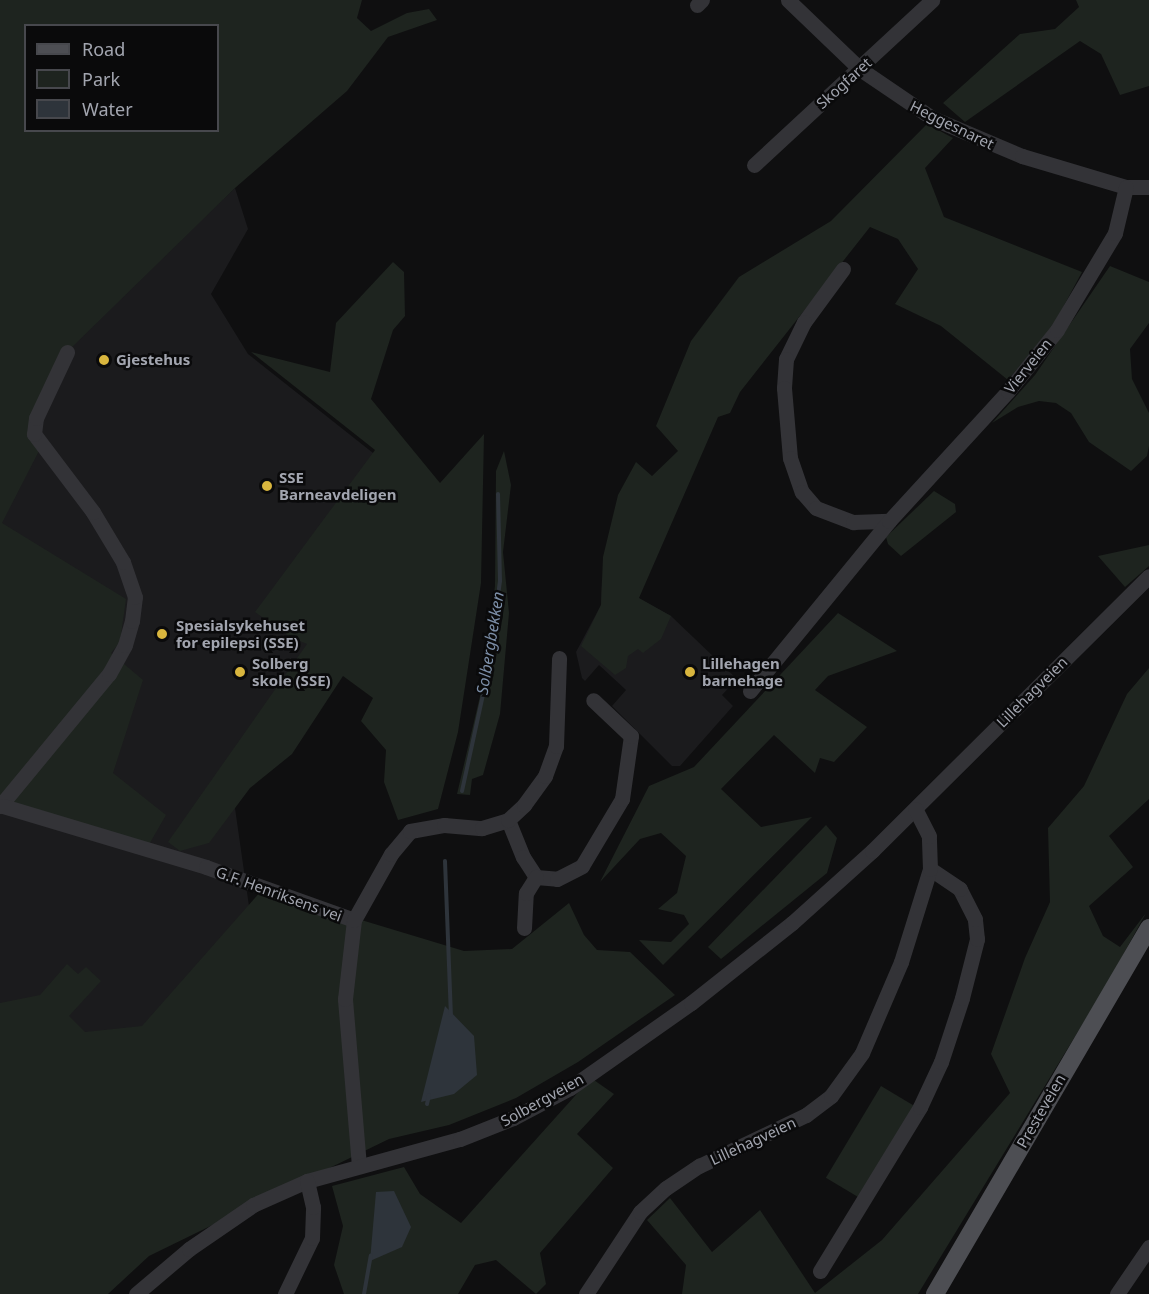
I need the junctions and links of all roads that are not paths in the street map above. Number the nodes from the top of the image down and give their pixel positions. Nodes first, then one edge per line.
1 (788, 0) edge
2 (932, 0) edge
3 (860, 69) junction
4 (754, 165) dead end
5 (1126, 187) junction
6 (1149, 187) edge
7 (843, 269) dead end
8 (67, 352) dead end
9 (889, 521) junction
10 (1149, 576) edge
11 (559, 657) dead end
12 (750, 691) dead end
13 (593, 700) dead end
14 (2, 806) edge
15 (915, 809) junction
16 (508, 819) junction
17 (902, 822) joint
18 (930, 869) junction
19 (536, 877) junction
20 (354, 920) junction
21 (524, 928) dead end
22 (1149, 928) edge
23 (359, 1166) junction
24 (307, 1181) junction
25 (1149, 1247) edge
26 (820, 1271) dead end
27 (136, 1294) edge
28 (285, 1294) edge
29 (586, 1294) edge
30 (935, 1294) edge
31 (1117, 1294) edge

1 - 3 street, Heggesnaret
2 - 3 street, Skogfaret
3 - 4 street, Skogfaret
3 - 5 street, Heggesnaret
5 - 6 street, Heggesnaret
5 - 9 street, Vierveien
7 - 9 street
8 - 14 street, G.F. Henriksens vei
9 - 12 street, Vierveien
10 - 15 street, Lillehagveien
11 - 16 street
13 - 19 street
14 - 20 street, G.F. Henriksens vei
15 - 17 street, Lillehagveien
15 - 18 street, Lillehagveien
16 - 19 street
16 - 20 street
17 - 23 street, Solbergveien
18 - 26 street
18 - 29 street, Lillehagveien
19 - 21 street
20 - 23 street, G.F. Henriksens vei
22 - 30 main road, Presteveien
23 - 24 street, Solbergveien
24 - 27 street, Solbergveien
24 - 28 street
25 - 31 street

